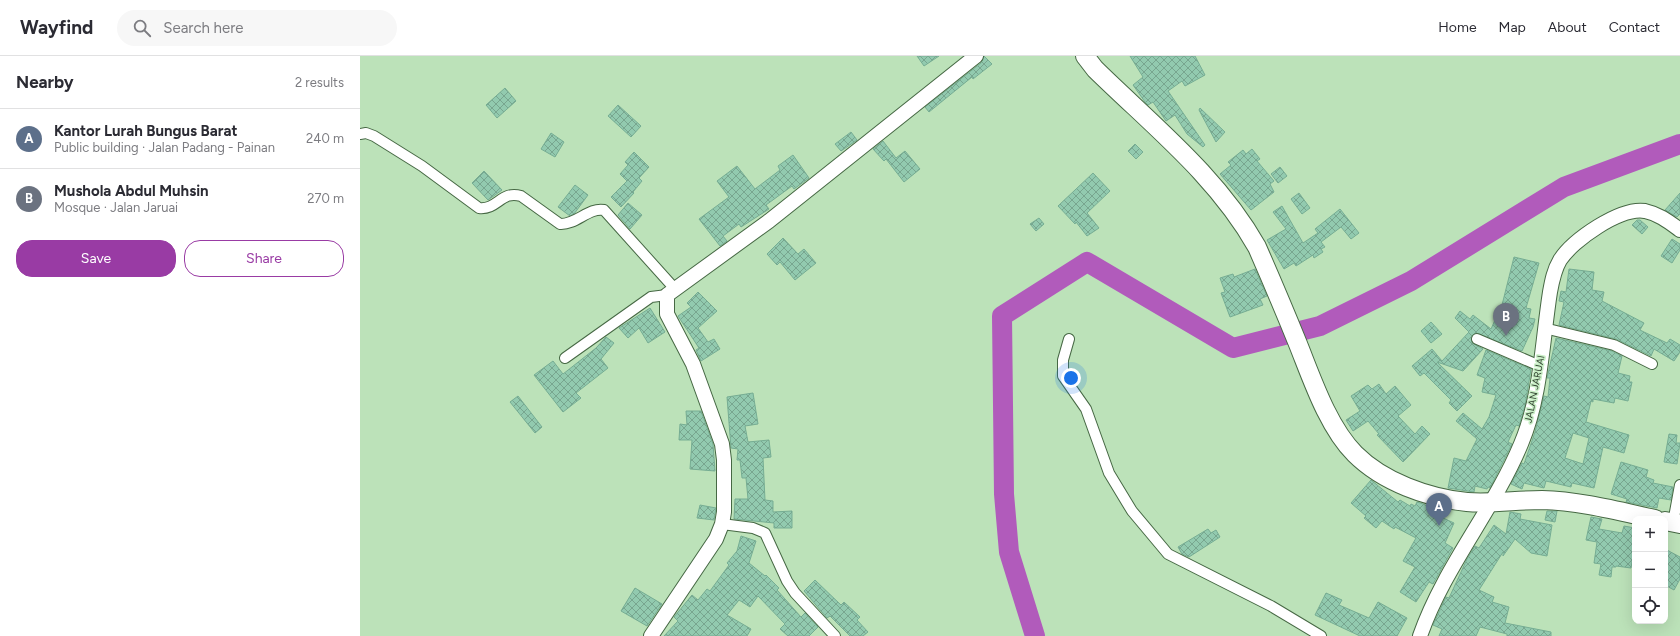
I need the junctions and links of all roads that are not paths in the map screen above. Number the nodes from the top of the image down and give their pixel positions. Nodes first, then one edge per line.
1 (976, 56) edge
2 (1085, 56) edge
3 (360, 134) edge
4 (1680, 230) edge
5 (671, 292) junction
6 (1544, 328) junction
7 (1069, 339) dead end
8 (1477, 339) dead end
9 (565, 358) dead end
10 (1652, 364) dead end
11 (1540, 366) junction
12 (1680, 485) edge
13 (1490, 501) junction
14 (1638, 516) edge
15 (1668, 522) edge
16 (722, 524) junction
17 (652, 636) edge
18 (835, 636) edge
19 (1321, 636) edge
20 (1420, 636) edge

1 - 5 street
2 - 13 highway
3 - 5 street
4 - 6 street, JALAN JARUAI
5 - 9 street
5 - 16 street
6 - 10 street
6 - 11 street, JALAN JARUAI
7 - 19 street
8 - 11 street
11 - 13 street, JALAN JARUAI
12 - 15 street
13 - 14 highway
13 - 20 street, JALAN JARUAI
16 - 17 street
16 - 18 street

